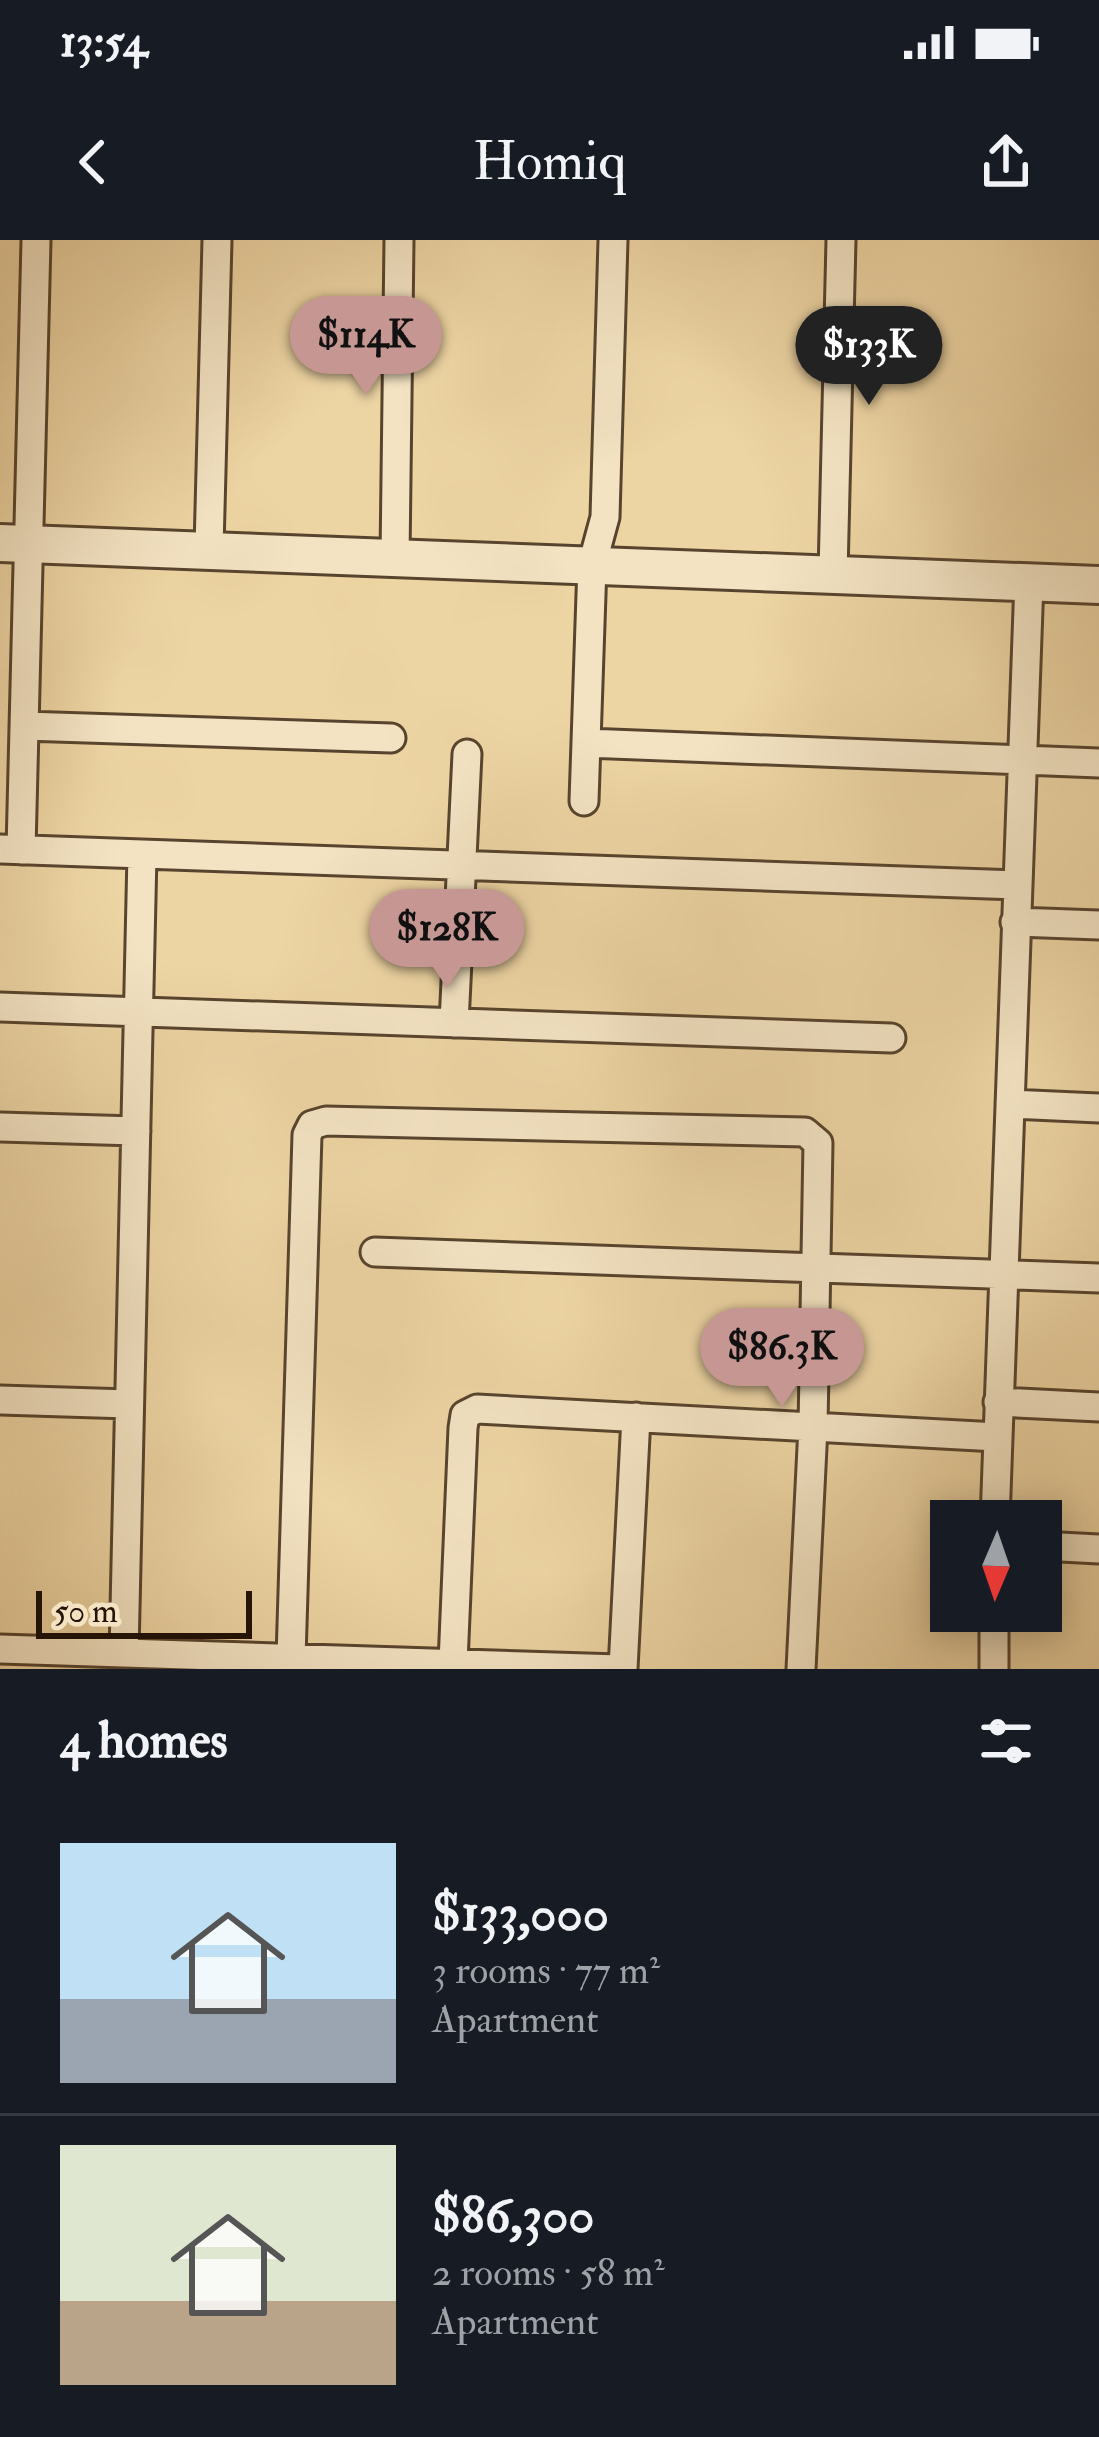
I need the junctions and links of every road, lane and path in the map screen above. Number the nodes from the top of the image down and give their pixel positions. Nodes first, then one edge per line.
1 (36, 240) edge
2 (217, 240) edge
3 (399, 240) edge
4 (613, 240) edge
5 (841, 240) edge
6 (13, 543) edge
7 (209, 548) junction
8 (395, 556) junction
9 (592, 566) junction
10 (833, 574) junction
11 (1029, 581) junction
12 (1099, 585) edge
13 (24, 726) junction
14 (391, 738) dead end
15 (586, 743) junction
16 (467, 754) dead end
17 (1021, 760) junction
18 (1099, 763) edge
19 (584, 801) dead end
20 (11, 850) edge
21 (142, 854) junction
22 (464, 864) junction
23 (1017, 885) junction
24 (1016, 922) junction
25 (1099, 925) edge
26 (0, 1007) edge
27 (138, 1012) junction
28 (454, 1023) junction
29 (891, 1038) dead end
30 (1010, 1104) junction
31 (1099, 1108) edge
32 (0, 1127) edge
33 (136, 1130) junction
34 (375, 1252) dead end
35 (818, 1268) junction
36 (1004, 1275) junction
37 (1099, 1278) edge
38 (0, 1400) edge
39 (998, 1402) junction
40 (129, 1404) junction
41 (1099, 1407) edge
42 (636, 1418) junction
43 (813, 1427) junction
44 (997, 1437) junction
45 (996, 1500) edge
46 (1062, 1547) edge
47 (1099, 1550) edge
48 (994, 1632) edge
49 (0, 1649) edge
50 (124, 1653) junction
51 (291, 1658) junction
52 (453, 1663) junction
53 (621, 1669) edge
54 (800, 1669) edge
55 (994, 1669) edge

1 - 6 street
2 - 7 street
3 - 8 street
4 - 9 street
5 - 10 street
6 - 7 street
6 - 13 street
7 - 8 street
8 - 9 street
9 - 10 street
9 - 15 street
10 - 11 street
11 - 12 street
11 - 17 street
13 - 14 street
13 - 20 street
15 - 17 street
15 - 19 street
16 - 22 street
17 - 18 street
17 - 23 street
20 - 21 street
21 - 22 street
21 - 27 street
22 - 23 street
22 - 28 street
23 - 24 street
24 - 25 street
24 - 30 street
26 - 27 street
27 - 28 street
27 - 33 street
28 - 29 street
30 - 31 street
30 - 36 street
32 - 33 street
33 - 40 street
34 - 35 street
35 - 36 street
35 - 43 street
35 - 51 street
36 - 37 street
36 - 39 street
38 - 40 street
39 - 41 street
39 - 44 street
40 - 50 street
42 - 43 street
42 - 52 street
42 - 53 street
43 - 44 street
43 - 54 street
44 - 45 street
46 - 47 street
48 - 55 street
49 - 50 street
50 - 51 street
51 - 52 street
52 - 53 street

